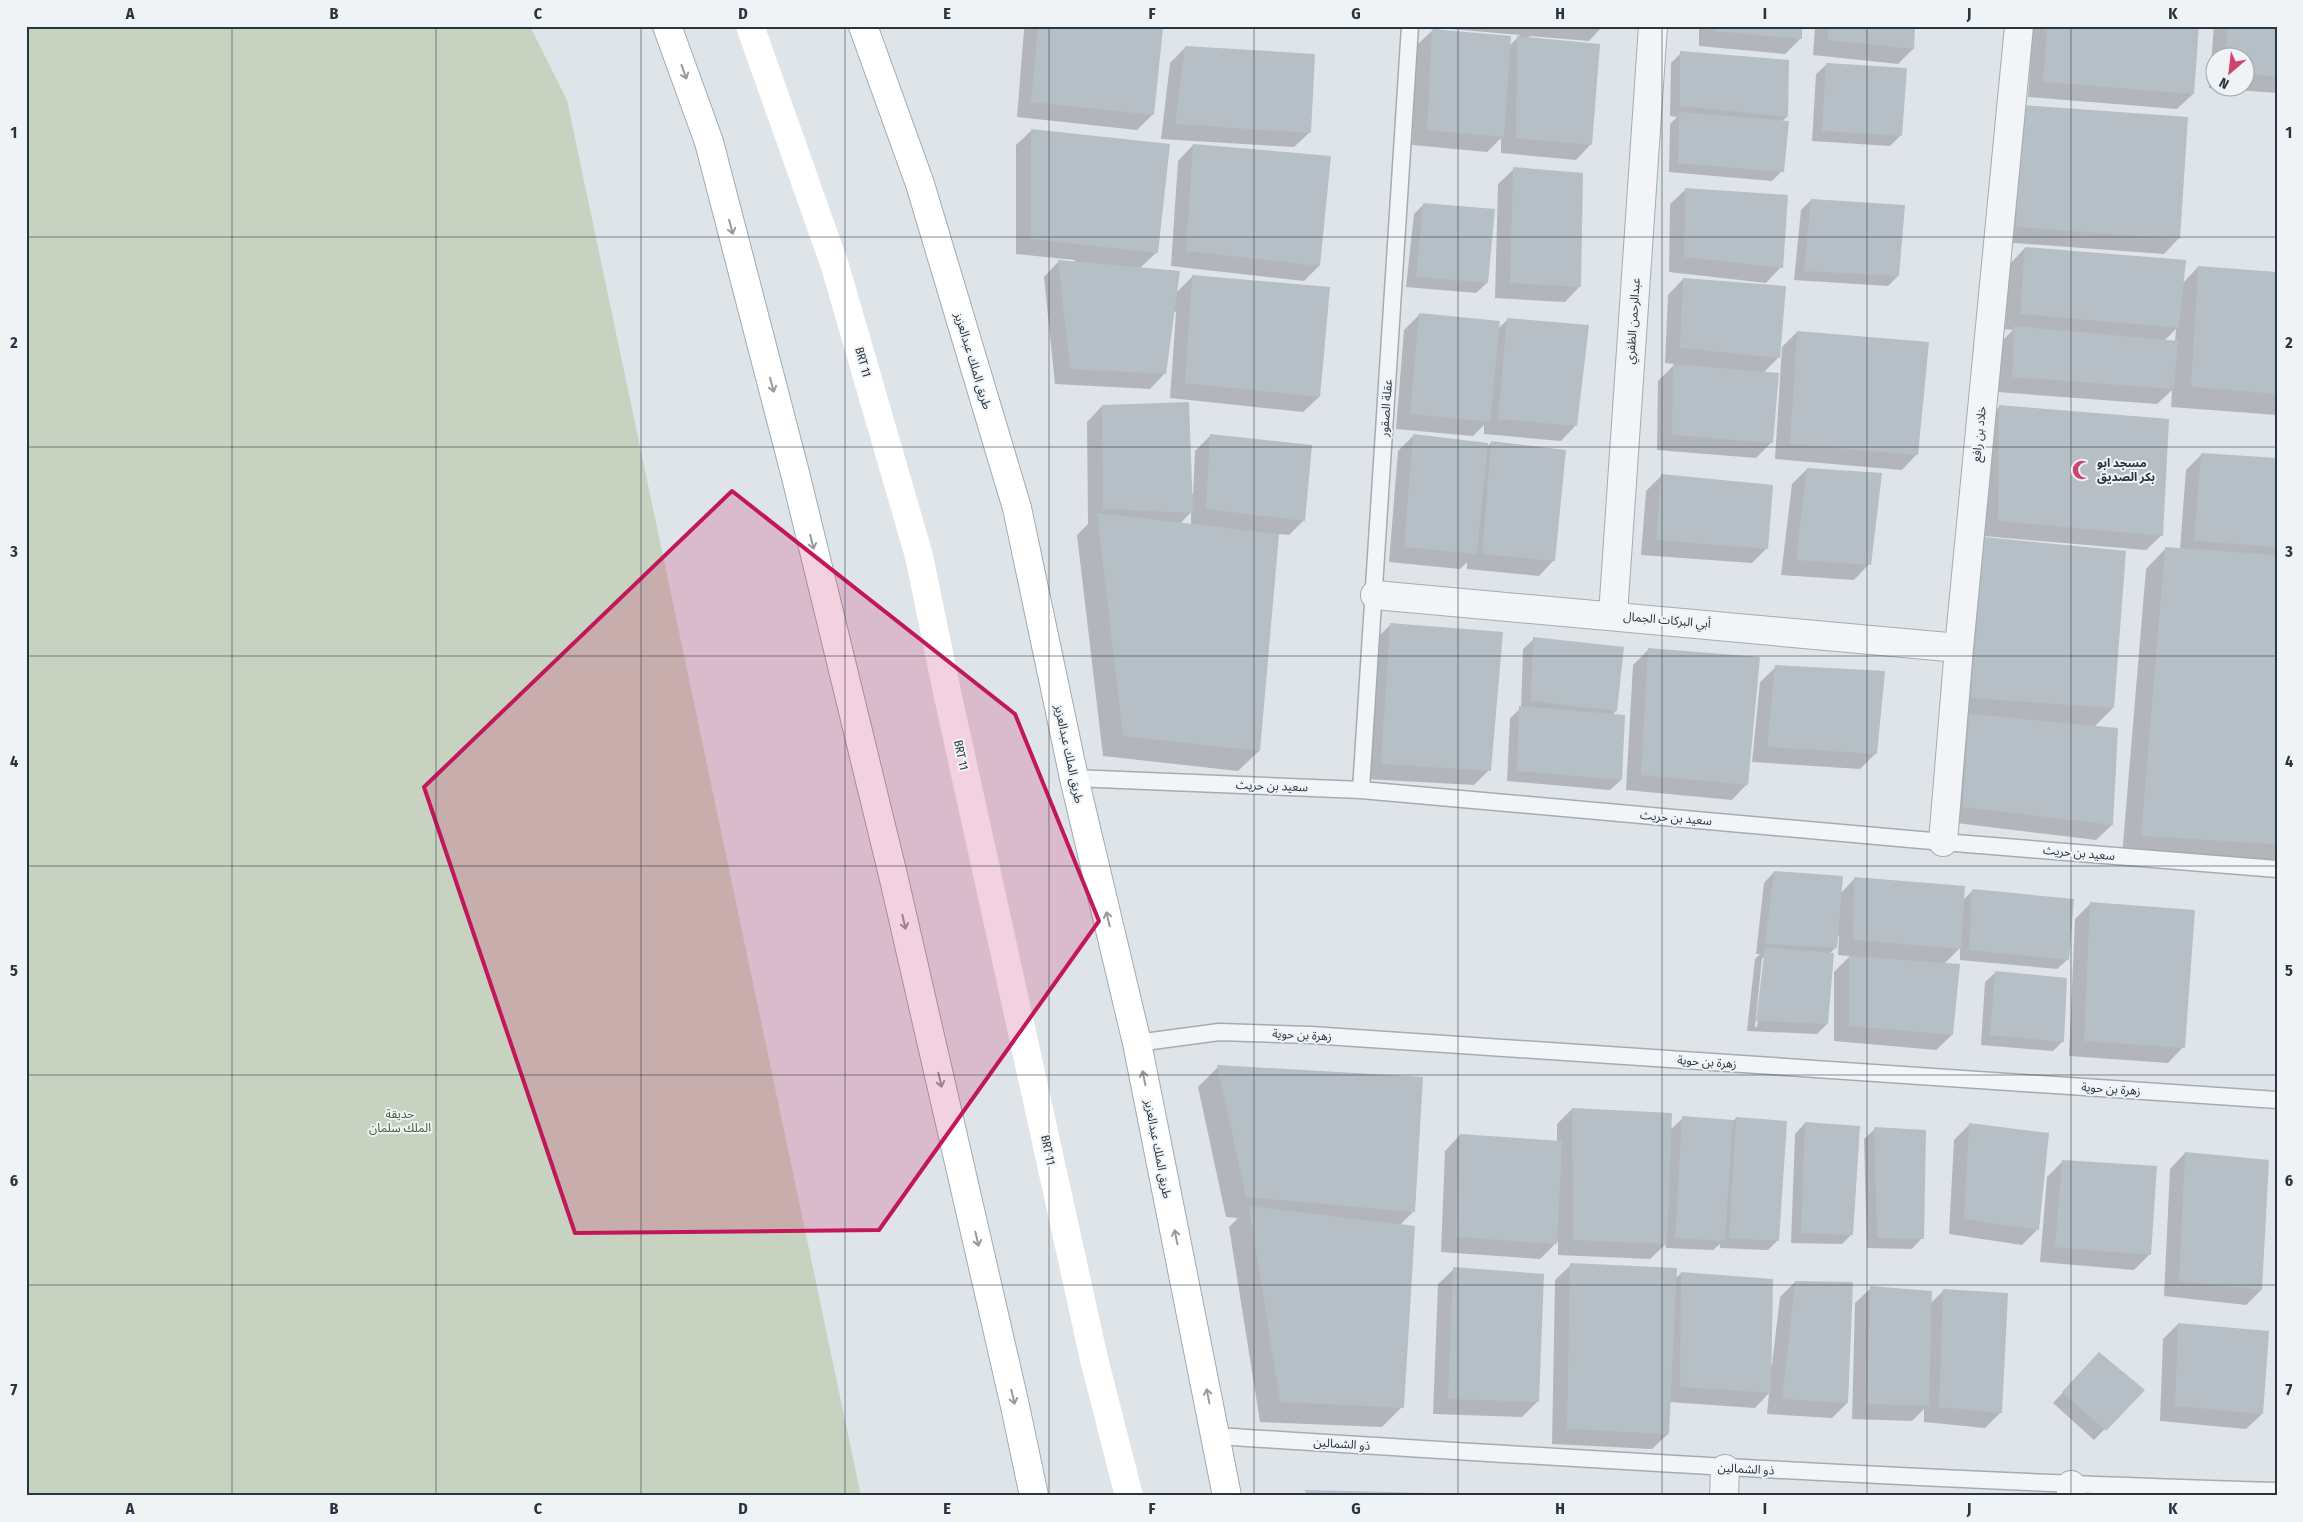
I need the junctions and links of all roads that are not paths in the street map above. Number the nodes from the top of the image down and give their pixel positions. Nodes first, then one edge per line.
1 (667, 26) edge
2 (750, 26) edge
3 (863, 26) edge
4 (1410, 26) edge
5 (1654, 26) edge
6 (2019, 26) edge
7 (1375, 595) junction
8 (1614, 615) junction
9 (1958, 648) junction
10 (1074, 778) junction
11 (1361, 790) junction
12 (1943, 842) junction
13 (2277, 869) edge
14 (1137, 1043) junction
15 (2277, 1100) edge
16 (1216, 1436) junction
17 (1725, 1468) junction
18 (2071, 1490) edge
19 (2277, 1491) edge
20 (1034, 1496) edge
21 (1129, 1496) edge
22 (1227, 1496) edge
23 (1724, 1496) edge

1 -> 20 main road
2 - 21 main road, BRT 11
3 - 10 main road, طريق الملك عبدالعزيز
4 - 7 lane, عقلة الصقور
5 - 8 street, عبدالرحمن الظفري
6 - 9 street, خلاد بن رافع
7 - 8 street, أبي البركات الجمال
7 - 11 lane, عقلة الصقور
8 - 9 street, أبي البركات الجمال
9 - 12 street, خلاد بن رافع
10 - 11 lane, سعيد بن حريث
14 -> 10 main road, طريق الملك عبدالعزيز
11 - 12 lane, سعيد بن حريث
12 - 13 lane, سعيد بن حريث
14 - 15 lane, زهرة بن حوية
16 -> 14 main road, طريق الملك عبدالعزيز
16 - 17 lane, ذو الشمالين
16 - 22 main road, طريق الملك عبدالعزيز
17 - 18 lane, ذو الشمالين
17 - 23 street
18 - 19 lane, ذو الشمالين

